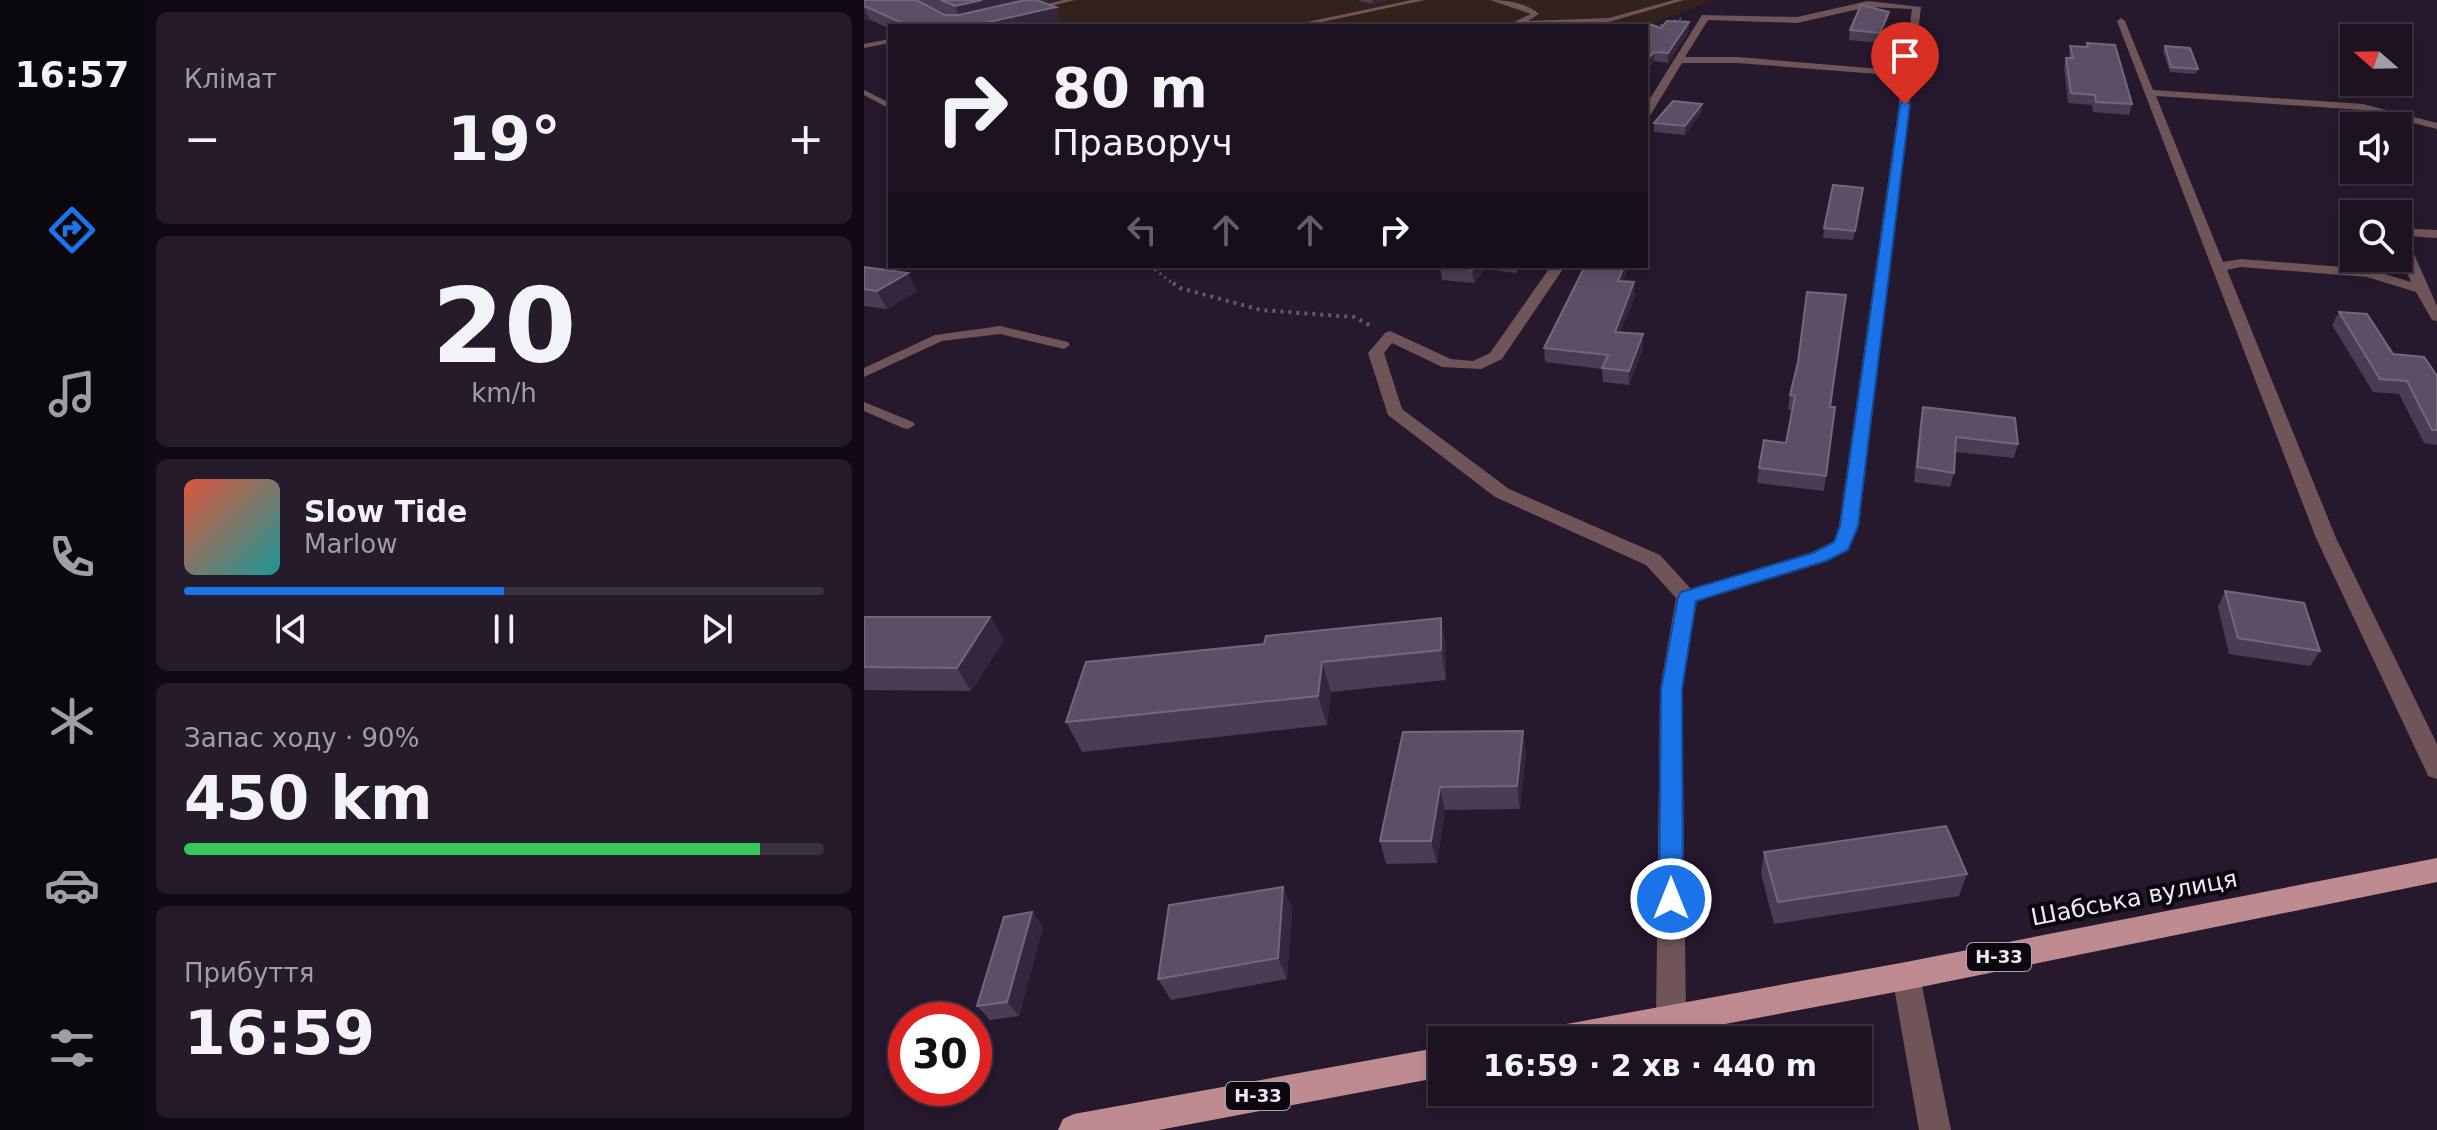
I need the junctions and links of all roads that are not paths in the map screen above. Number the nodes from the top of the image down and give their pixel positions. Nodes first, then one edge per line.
1 (1072, 0) edge
2 (1422, 0) edge
3 (1493, 0) edge
4 (1681, 0) edge
5 (1016, 13) edge
6 (1339, 17) junction
7 (2121, 21) dead end
8 (1302, 24) edge
9 (1354, 24) edge
10 (1514, 24) edge
11 (1531, 24) edge
12 (888, 41) edge
13 (864, 46) edge
14 (1680, 60) junction
15 (1909, 74) junction
16 (864, 92) edge
17 (2150, 93) junction
18 (888, 105) edge
19 (1648, 111) edge
20 (2437, 126) edge
21 (2412, 233) edge
22 (2437, 234) edge
23 (2220, 267) junction
24 (2412, 267) edge
25 (1557, 268) edge
26 (2421, 289) junction
27 (2437, 317) edge
28 (1064, 345) dead end
29 (864, 373) edge
30 (864, 406) edge
31 (908, 425) dead end
32 (1687, 597) junction
33 (2437, 769) edge
34 (2437, 870) edge
35 (1906, 976) junction
36 (1671, 1020) junction
37 (1638, 1026) edge
38 (1428, 1065) edge
39 (1153, 1122) edge
40 (1074, 1130) edge
41 (1935, 1130) edge

1 - 5 lane
2 - 6 lane
3 - 10 lane
4 - 11 lane
6 - 8 lane
6 - 9 lane
7 - 17 street
12 - 13 lane
14 - 15 street
14 - 15 street
14 - 19 street
15 - 32 street
16 - 18 lane
17 - 20 street
17 - 23 street
21 - 22 street
23 - 26 street
23 - 33 street
24 - 26 street
25 - 32 street
26 - 27 street
28 - 29 lane
30 - 31 lane
32 - 36 street
34 - 35 main road, Шабська вулиця / Н-33
35 - 36 main road, Шабська вулиця / Н-33
35 - 41 street
36 - 37 main road, Шабська вулиця / Н-33
38 - 39 main road, Н-33
39 - 40 main road, Н-33

